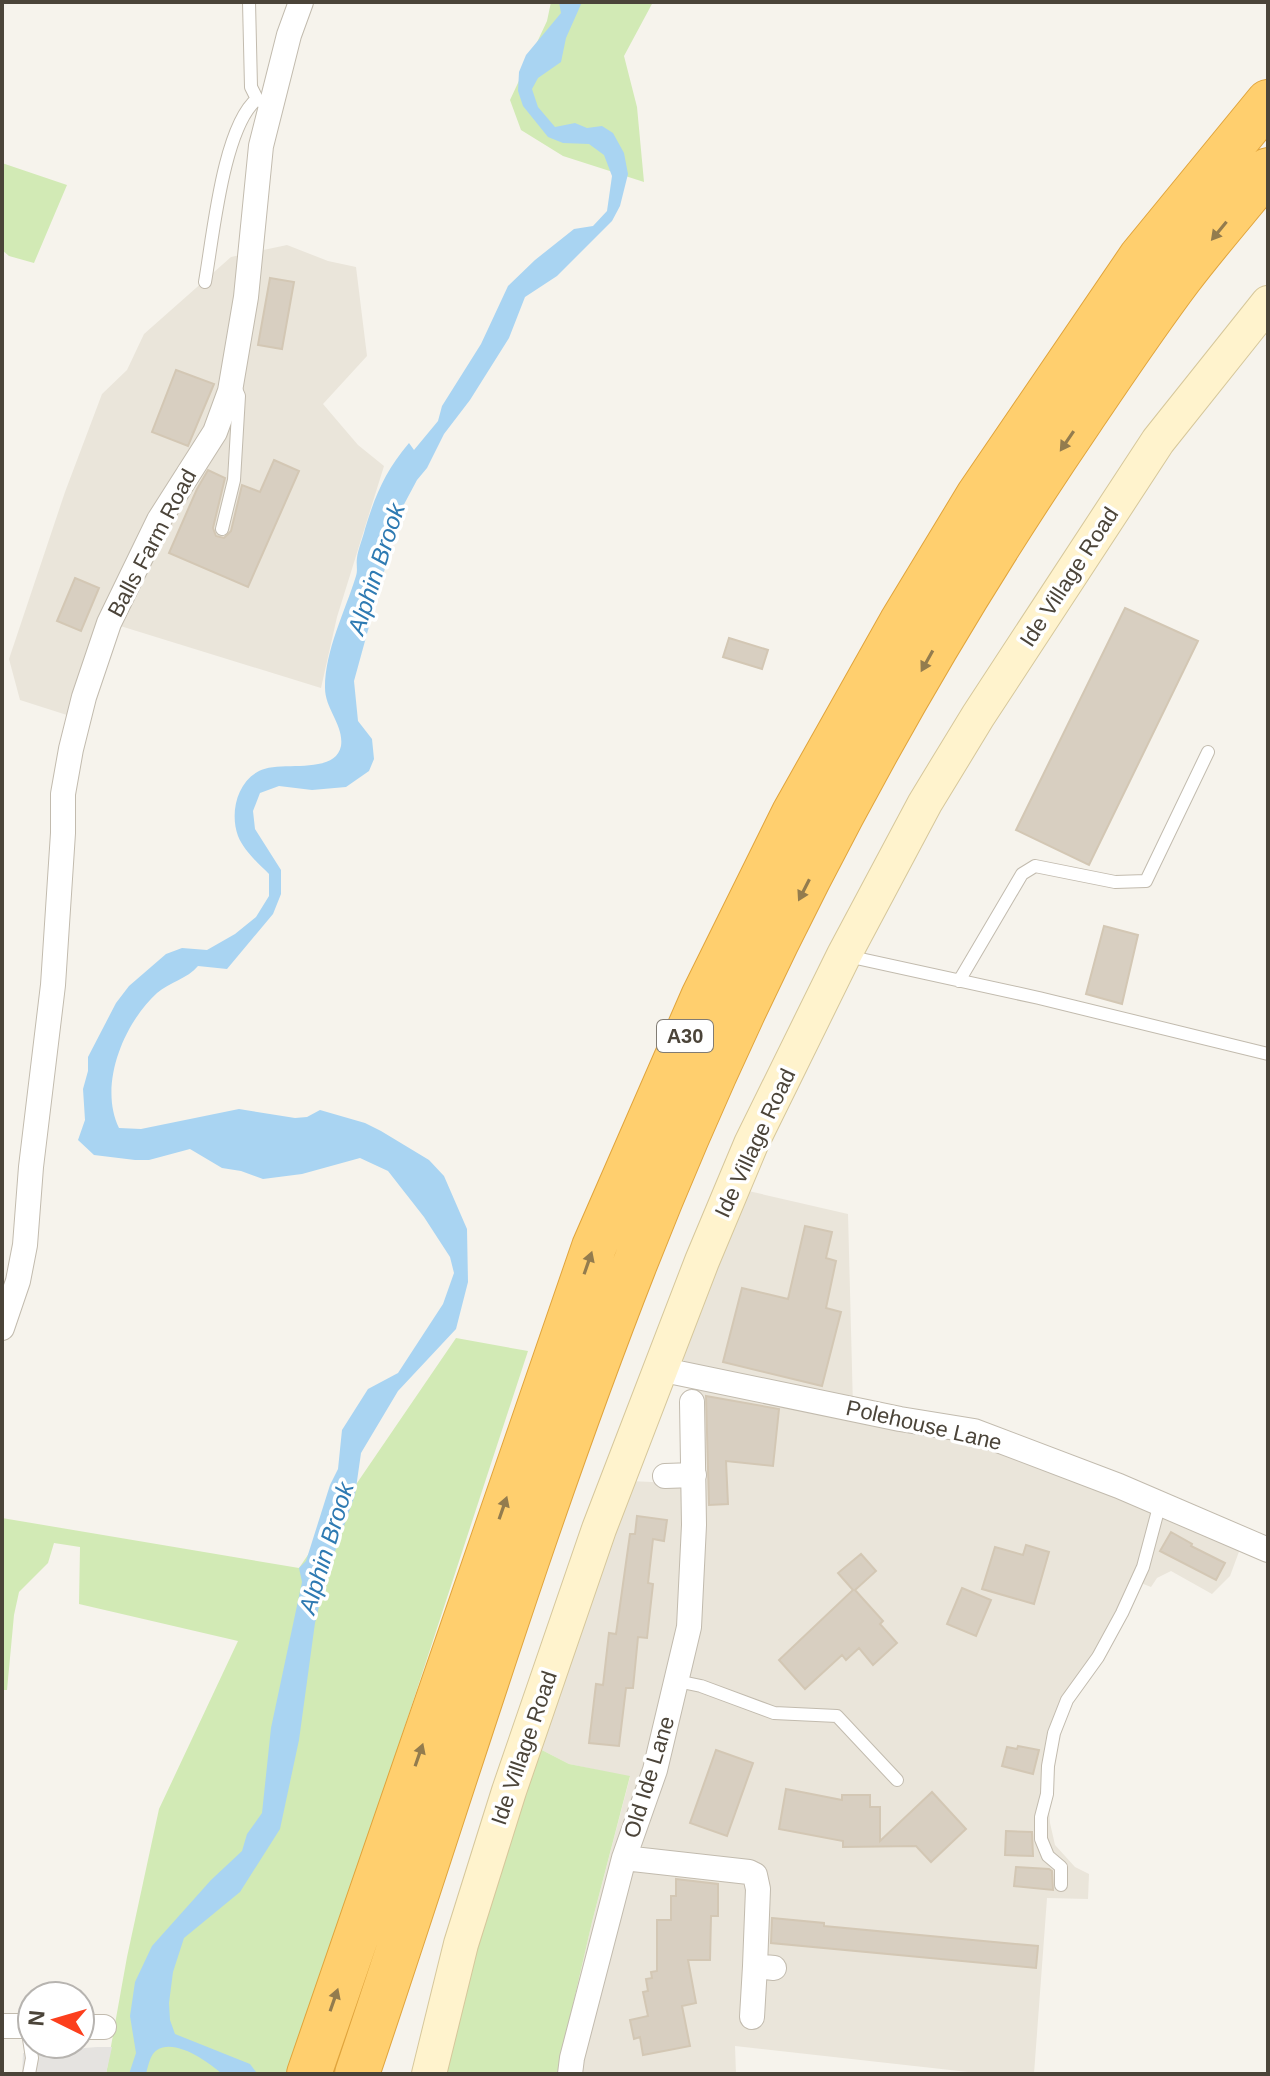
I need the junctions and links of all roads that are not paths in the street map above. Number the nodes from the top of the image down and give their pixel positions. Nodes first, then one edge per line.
1 (249, 2) edge
2 (301, 2) edge
3 (264, 102) junction
4 (1268, 102) edge
5 (1268, 170) edge
6 (205, 282) dead end
7 (1268, 303) edge
8 (231, 378) junction
9 (222, 529) dead end
10 (1208, 752) dead end
11 (844, 955) junction
12 (959, 981) junction
13 (1268, 1054) edge
14 (2, 1328) edge
15 (659, 1369) junction
16 (692, 1402) dead end
17 (694, 1475) junction
18 (665, 1476) dead end
19 (1160, 1503) junction
20 (1268, 1550) edge
21 (677, 1681) junction
22 (897, 1780) dead end
23 (624, 1858) junction
24 (1061, 1885) dead end
25 (752, 2017) dead end
26 (309, 2074) edge
27 (357, 2074) edge
28 (429, 2074) edge
29 (570, 2074) edge

1 - 3 lane
2 - 3 street, Balls Farm Road
3 - 6 lane
3 - 8 street, Balls Farm Road
26 -> 4 highway, A30
5 -> 27 highway, A30
7 - 11 street, Ide Village Road
8 - 9 lane
8 - 14 street, Balls Farm Road
10 - 12 lane
11 - 12 lane
11 - 15 street, Ide Village Road
12 - 13 lane
15 - 19 street, Polehouse Lane
15 - 28 street, Ide Village Road
16 - 17 street, Old Ide Lane
17 - 18 street
17 - 21 street, Old Ide Lane
19 - 20 street, Polehouse Lane
19 - 24 lane
21 - 22 lane
21 - 23 street, Old Ide Lane
23 - 25 street
23 - 29 street, Old Ide Lane

